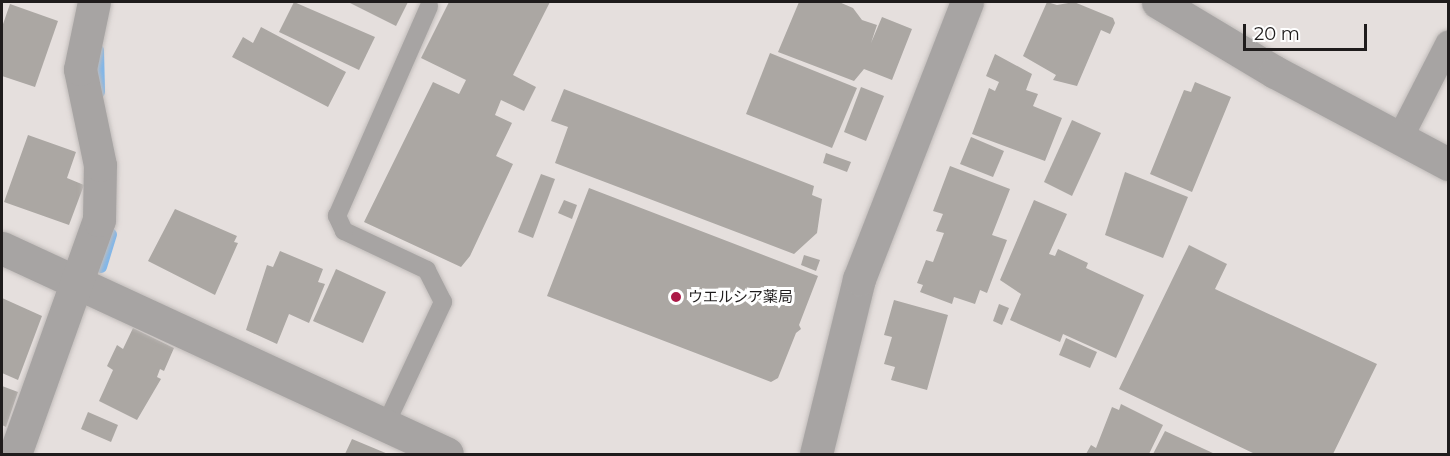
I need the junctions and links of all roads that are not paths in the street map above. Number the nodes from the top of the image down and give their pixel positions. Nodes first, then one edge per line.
1 (94, 2) edge
2 (967, 2) edge
3 (1158, 2) edge
4 (429, 6) dead end
5 (1449, 44) edge
6 (1400, 138) junction
7 (1449, 164) edge
8 (2, 248) edge
9 (77, 281) junction
10 (385, 426) junction
11 (15, 454) edge
12 (447, 454) edge
13 (816, 454) edge

1 - 9 street
2 - 13 street
3 - 6 street
4 - 10 lane
5 - 6 street
6 - 7 street
8 - 9 street
9 - 10 street
9 - 11 street
10 - 12 street

